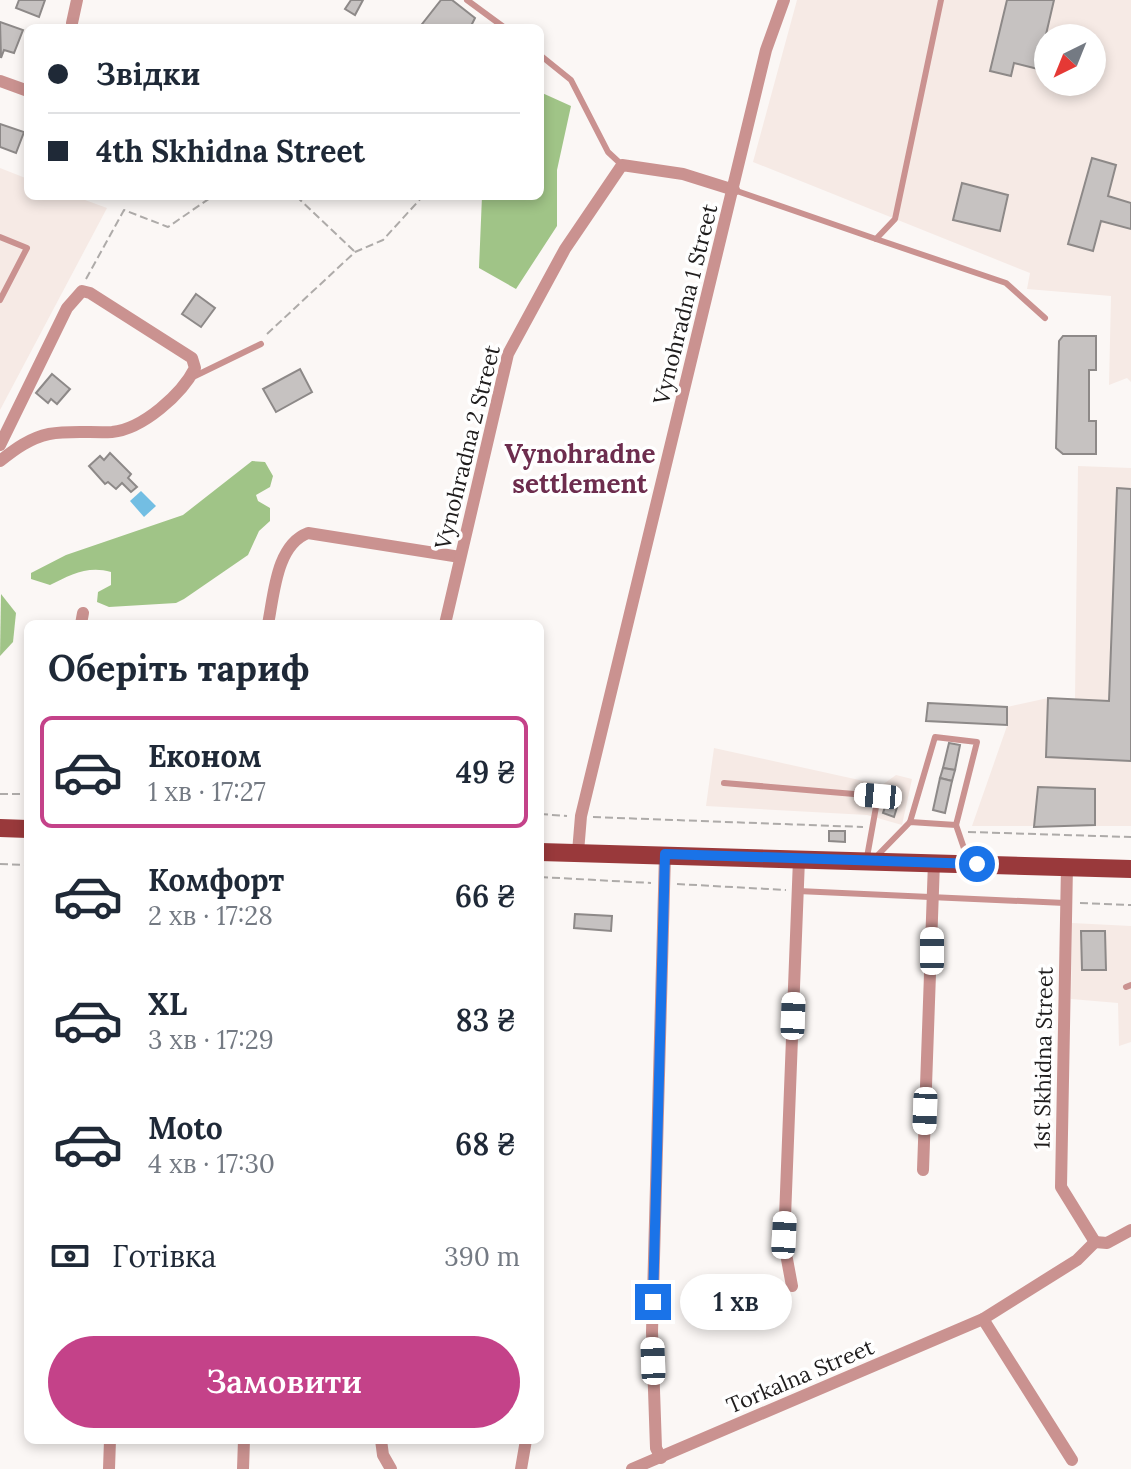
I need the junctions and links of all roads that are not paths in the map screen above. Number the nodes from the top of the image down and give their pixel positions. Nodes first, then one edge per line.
1 (77, 0) edge
2 (467, 0) edge
3 (784, 0) edge
4 (941, 0) edge
5 (72, 23) dead end
6 (500, 24) edge
7 (544, 58) edge
8 (0, 81) edge
9 (24, 90) edge
10 (622, 165) junction
11 (734, 190) junction
12 (0, 237) edge
13 (876, 239) junction
14 (0, 300) edge
15 (1045, 318) dead end
16 (259, 345) road end
17 (190, 379) junction
18 (0, 445) edge
19 (0, 461) edge
20 (460, 557) junction
21 (269, 620) edge
22 (446, 620) edge
23 (724, 783) dead end
24 (910, 822) junction
25 (0, 828) edge
26 (956, 828) junction
27 (24, 829) edge
28 (544, 852) edge
29 (578, 852) junction
30 (665, 854) junction
31 (799, 859) junction
32 (870, 861) junction
33 (934, 862) junction
34 (969, 863) junction
35 (1067, 866) junction
36 (1131, 869) edge
37 (798, 891) junction
38 (932, 897) junction
39 (1065, 903) junction
40 (923, 1170) dead end
41 (1131, 1230) edge
42 (1095, 1242) junction
43 (792, 1286) dead end
44 (983, 1319) junction
45 (110, 1444) edge
46 (244, 1444) edge
47 (382, 1444) edge
48 (525, 1444) edge
49 (661, 1458) junction
50 (1072, 1460) dead end
51 (109, 1469) edge
52 (243, 1469) edge
53 (391, 1469) edge
54 (521, 1469) edge
55 (632, 1469) edge

1 - 5 street
2 - 6 lane
3 - 11 street, Vynohradna 1 Street
4 - 13 lane
7 - 10 lane
8 - 9 street
10 - 11 street
10 - 20 street, Vynohradna 2 Street
11 - 13 lane
11 - 29 street, Vynohradna 1 Street
12 - 14 lane
13 - 15 lane
16 - 17 lane
17 - 18 street
17 - 19 street
20 - 21 street
20 - 22 street, Vynohradna 2 Street
23 - 32 lane
24 - 26 lane
24 - 26 lane
24 - 32 lane
25 - 27 main road
26 - 34 lane
28 - 29 main road
29 - 30 main road
30 - 31 main road
30 - 49 street
31 - 32 main road
31 - 37 street
32 - 33 main road
33 - 34 main road
33 - 38 street
34 - 35 main road
35 - 36 main road
35 - 39 street, 1st Skhidna Street
37 - 38 lane
37 - 43 street
38 - 39 lane
38 - 40 street
39 - 42 street, 1st Skhidna Street
41 - 42 street
42 - 44 street, Torkalna Street
44 - 49 street, Torkalna Street
44 - 50 street
45 - 51 street
46 - 52 street
47 - 53 street
48 - 54 street
49 - 55 street, Torkalna Street

